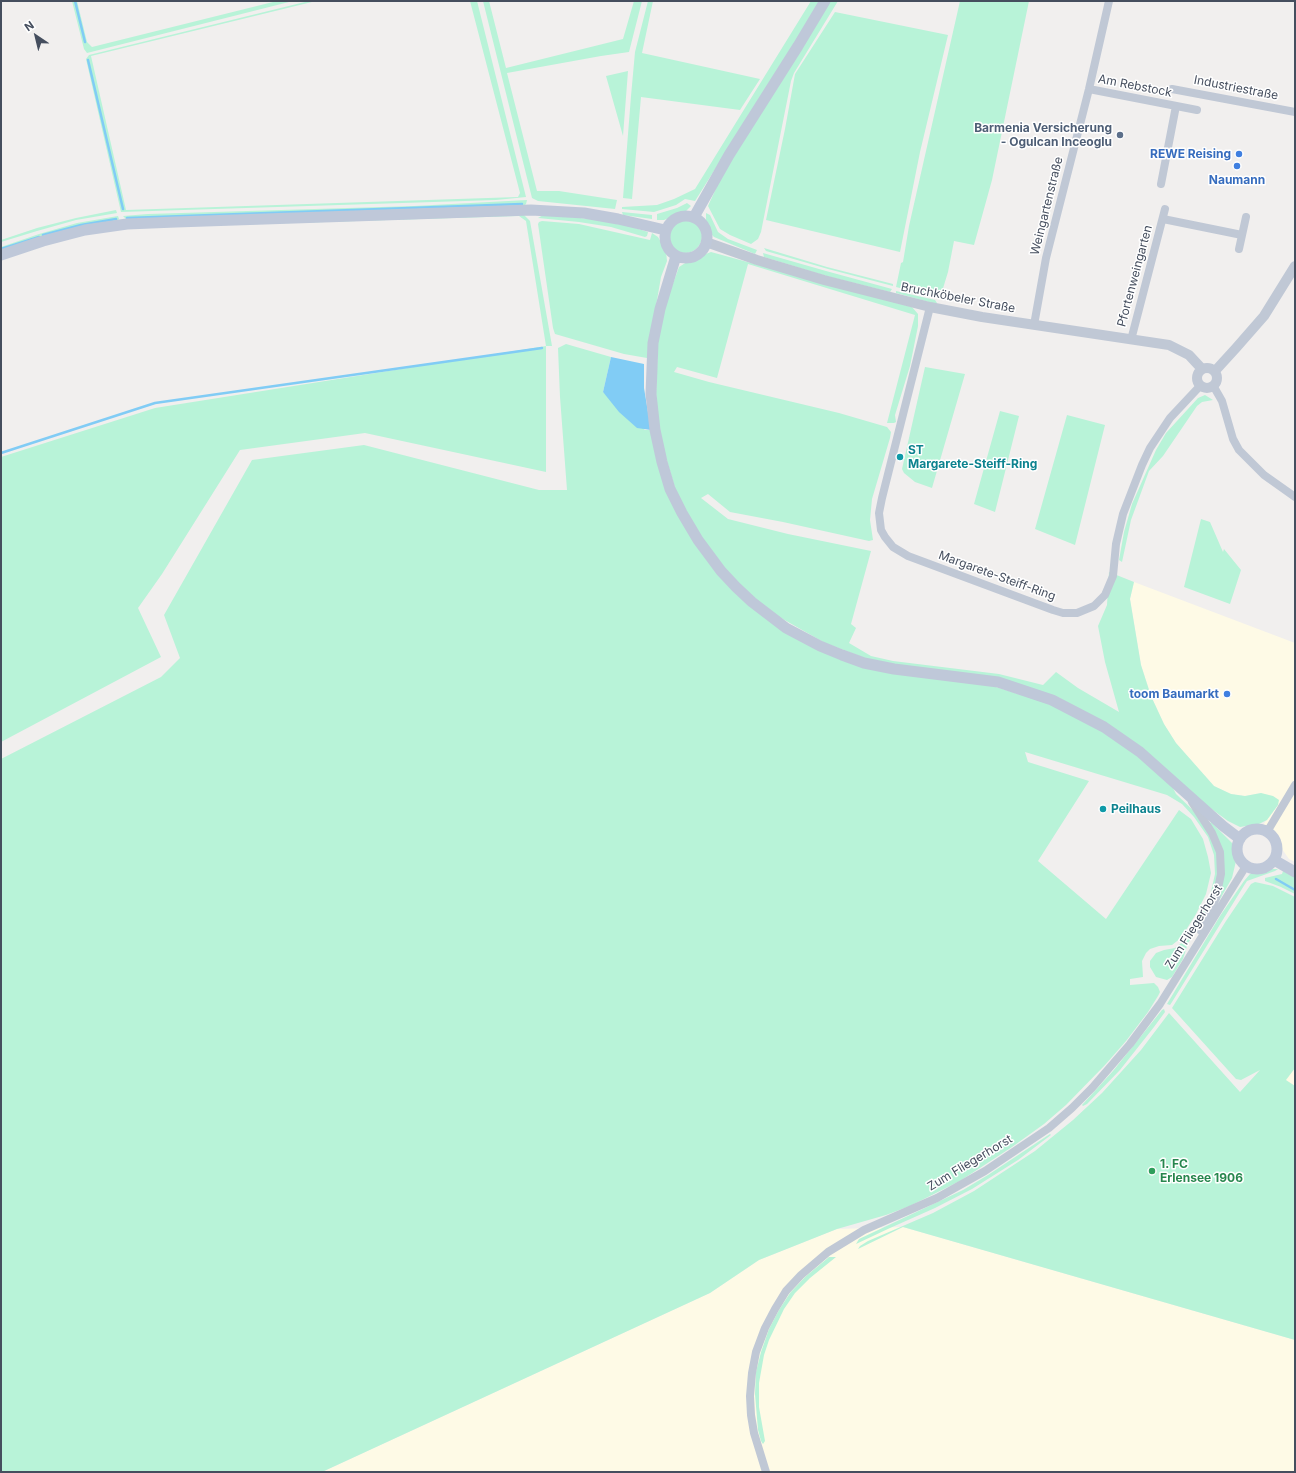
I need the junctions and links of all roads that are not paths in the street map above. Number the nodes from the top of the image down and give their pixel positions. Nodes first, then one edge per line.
1 (825, 1) edge
2 (1109, 1) edge
3 (1088, 89) junction
4 (1172, 89) dead end
5 (1176, 106) junction
6 (1197, 110) dead end
7 (1295, 112) edge
8 (1161, 184) dead end
9 (1165, 209) dead end
10 (694, 217) junction
11 (1246, 217) dead end
12 (1163, 219) junction
13 (665, 230) junction
14 (1242, 235) junction
15 (706, 242) junction
16 (1239, 249) dead end
17 (1, 255) edge
18 (676, 256) junction
19 (1295, 266) edge
20 (930, 307) junction
21 (1034, 325) junction
22 (1131, 340) junction
23 (1202, 369) junction
24 (1215, 371) junction
25 (1200, 386) junction
26 (1214, 387) junction
27 (1295, 497) edge
28 (1295, 785) edge
29 (1187, 794) junction
30 (1267, 832) junction
31 (1240, 839) junction
32 (1274, 860) junction
33 (1246, 866) junction
34 (1295, 872) edge
35 (1191, 956) junction
36 (766, 1472) edge

1 - 10 main road
2 - 3 street, Weingartenstraße
3 - 5 street, Am Rebstock
3 - 21 street, Weingartenstraße
4 - 7 street, Industriestraße
5 - 6 street, Am Rebstock
5 - 8 street, Am Rebstock
9 - 12 street, Pfortenweingarten
10 - 13 main road
10 - 15 main road
11 - 14 street
12 - 14 street, Pfortenweingarten
12 - 22 street, Pfortenweingarten
13 - 17 main road
13 - 18 main road
14 - 16 street
15 - 18 main road
15 - 20 street, Bruchköbeler Straße
18 - 29 main road
19 - 24 street
20 - 21 street, Bruchköbeler Straße
20 - 25 street, Margarete-Steiff-Ring
21 - 22 street, Bruchköbeler Straße
22 - 23 street, Bruchköbeler Straße
23 - 24 street
23 - 25 street
24 - 26 street
25 - 26 street
26 - 27 street
28 - 30 street
29 - 31 main road
29 - 35 street
30 - 31 main road
30 - 32 main road
31 - 33 main road
32 - 33 main road
32 - 34 main road
33 - 35 street, Zum Fliegerhorst
35 - 36 street, Zum Fliegerhorst

